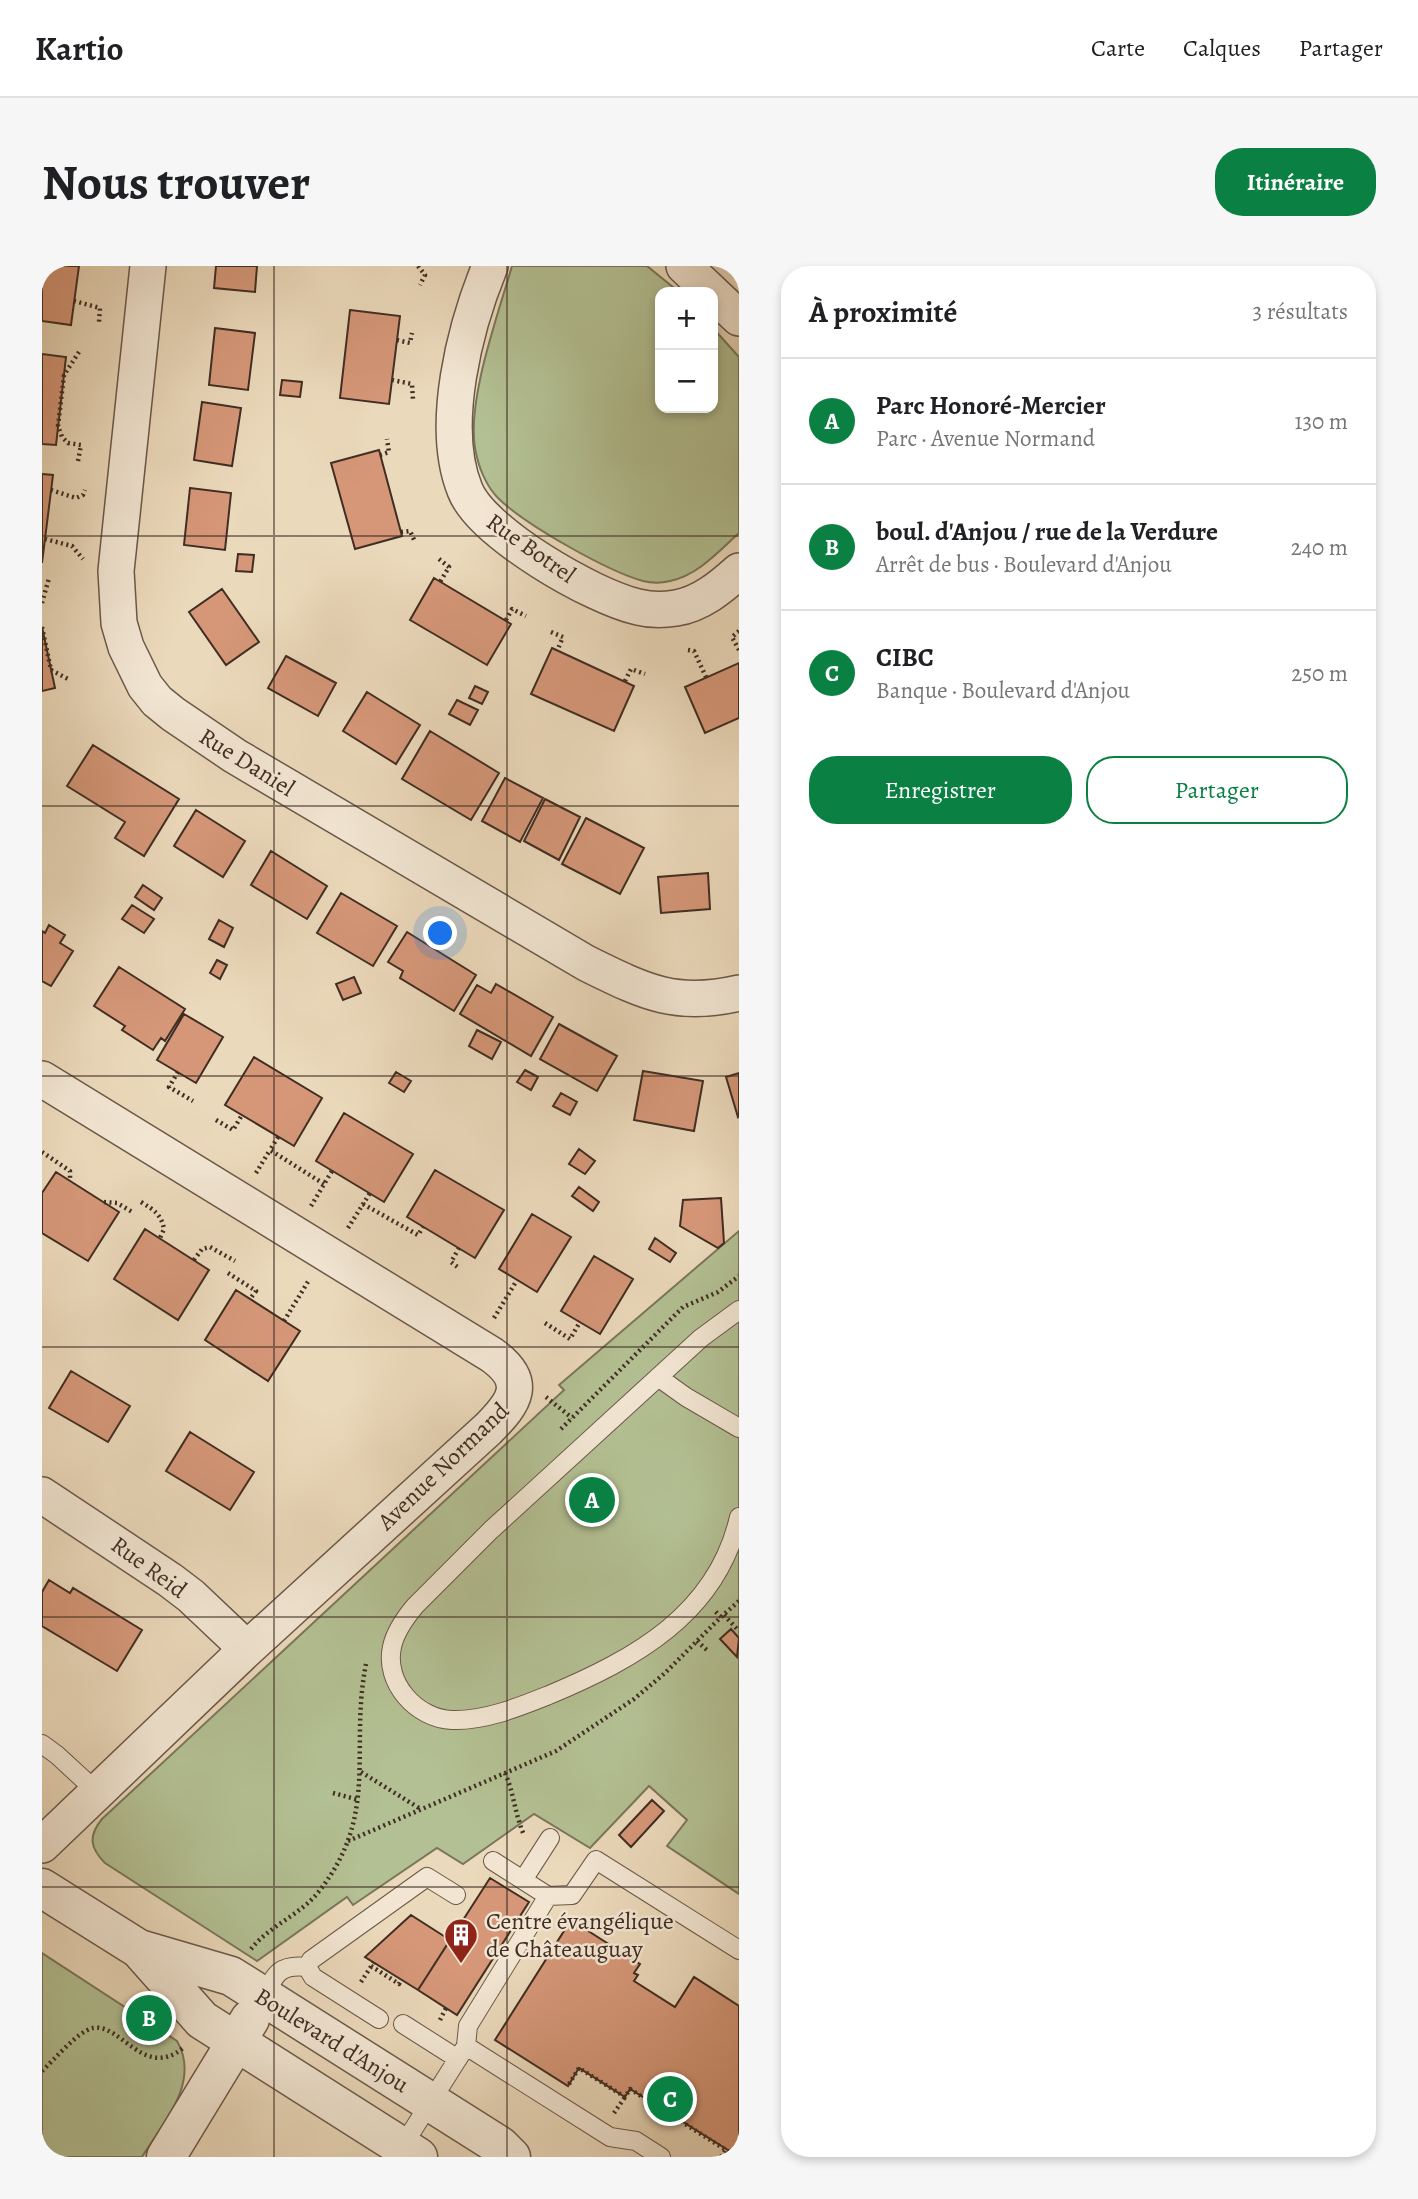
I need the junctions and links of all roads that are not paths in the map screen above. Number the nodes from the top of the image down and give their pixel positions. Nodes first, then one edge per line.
1 (148, 266) edge
2 (490, 266) edge
3 (684, 266) edge
4 (739, 318) edge
5 (739, 571) edge
6 (739, 993) edge
7 (42, 1079) edge
8 (739, 1310) edge
9 (658, 1377) junction
10 (739, 1428) edge
11 (42, 1495) edge
12 (739, 1517) edge
13 (247, 1650) junction
14 (42, 1744) edge
15 (96, 1791) junction
16 (550, 1838) dead end
17 (42, 1845) edge
18 (494, 1861) dead end
19 (523, 1880) junction
20 (42, 1888) edge
21 (456, 1895) dead end
22 (548, 1896) junction
23 (139, 1949) junction
24 (739, 1950) edge
25 (307, 1967) junction
26 (264, 1997) junction
27 (379, 2019) dead end
28 (403, 2024) dead end
29 (236, 2042) junction
30 (462, 2052) junction
31 (431, 2102) junction
32 (410, 2152) edge
33 (166, 2157) edge
34 (511, 2157) edge
35 (661, 2157) edge

1 - 6 street, Rue Daniel
2 - 5 street, Rue Botrel
3 - 4 street
7 - 13 street, Avenue Normand
8 - 9 lane
9 - 10 lane
9 - 12 lane
11 - 13 street, Rue Reid
13 - 15 street, Avenue Normand
14 - 15 lane
15 - 17 street, Avenue Normand
16 - 19 lane
18 - 19 lane
19 - 22 lane
20 - 23 street, Boulevard d'Anjou
21 - 25 lane
22 - 24 lane
22 - 30 lane
23 - 26 street, Boulevard d'Anjou
23 - 29 street, Boulevard d'Anjou
25 - 26 lane
25 - 27 lane
26 - 29 street
26 - 31 street, Boulevard d'Anjou
28 - 30 lane
29 - 32 street, Boulevard d'Anjou
29 - 33 street
30 - 31 lane
30 - 35 lane
31 - 32 lane
31 - 34 street, Boulevard d'Anjou

